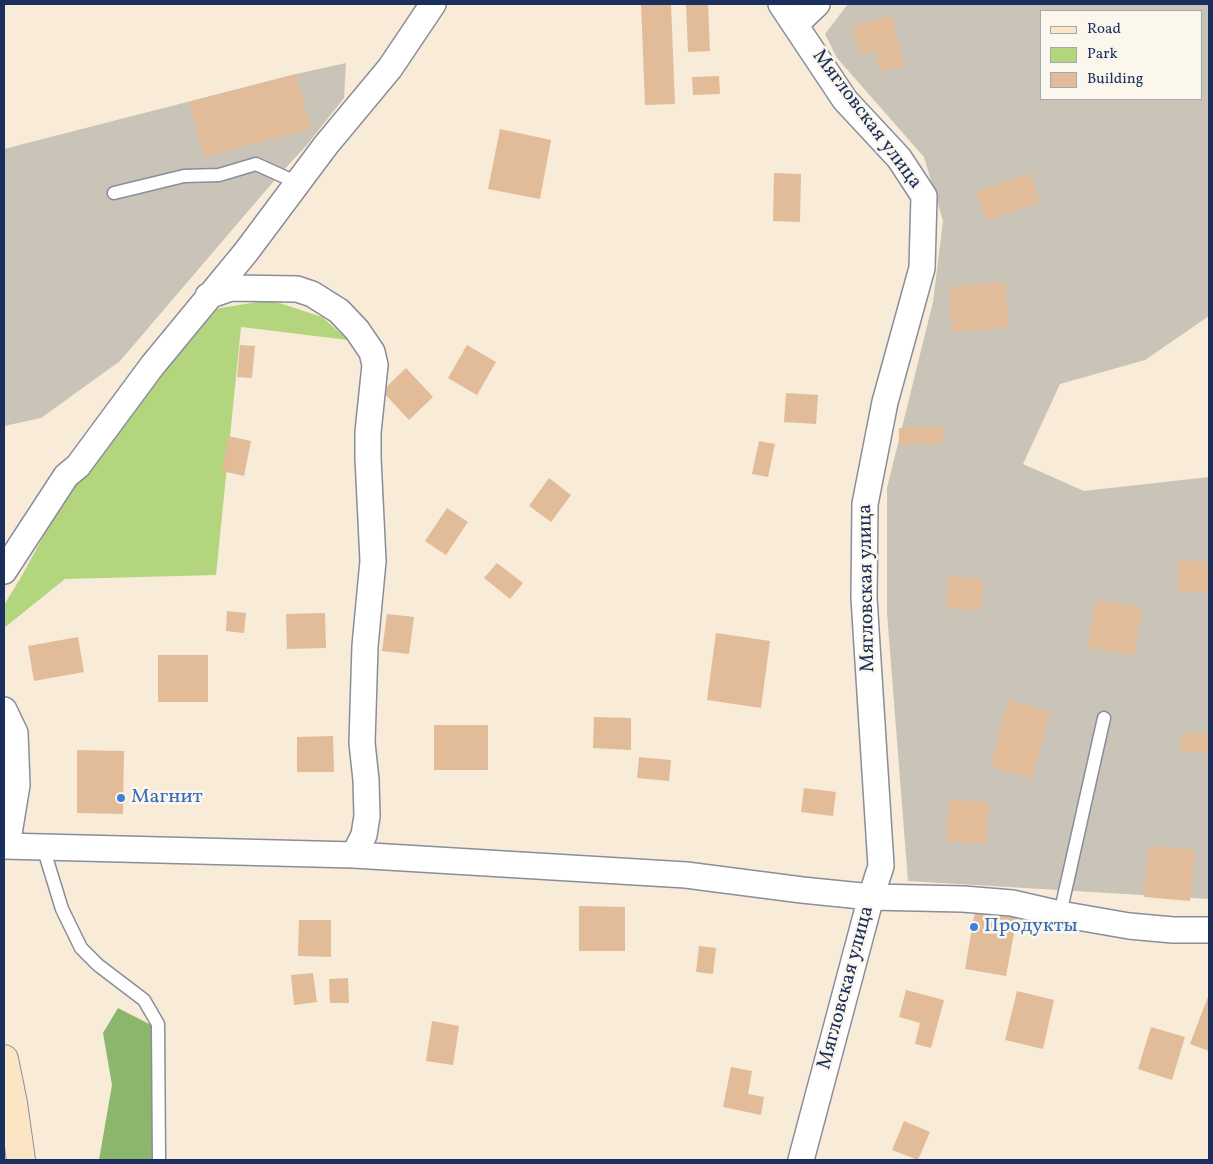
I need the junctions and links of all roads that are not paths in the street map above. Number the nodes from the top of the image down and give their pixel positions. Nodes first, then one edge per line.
1 (433, 4) edge
2 (781, 4) edge
3 (817, 4) edge
4 (795, 25) junction
5 (298, 183) junction
6 (114, 193) dead end
7 (208, 296) junction
8 (4, 571) edge
9 (4, 710) edge
10 (1104, 718) dead end
11 (5, 846) edge
12 (43, 847) junction
13 (354, 855) junction
14 (871, 897) junction
15 (1060, 914) junction
16 (1209, 930) edge
17 (4, 1059) edge
18 (21, 1160) edge
19 (159, 1160) edge
20 (801, 1160) edge

1 - 5 street
2 - 4 street, Мягловская улица
3 - 4 street
4 - 14 street, Мягловская улица
5 - 6 lane
5 - 7 street
7 - 8 street
7 - 13 street
9 - 11 street
10 - 15 lane
11 - 12 street
12 - 13 street
12 - 19 lane
13 - 14 street
14 - 15 street
14 - 20 street, Мягловская улица
15 - 16 street
17 - 18 main road

